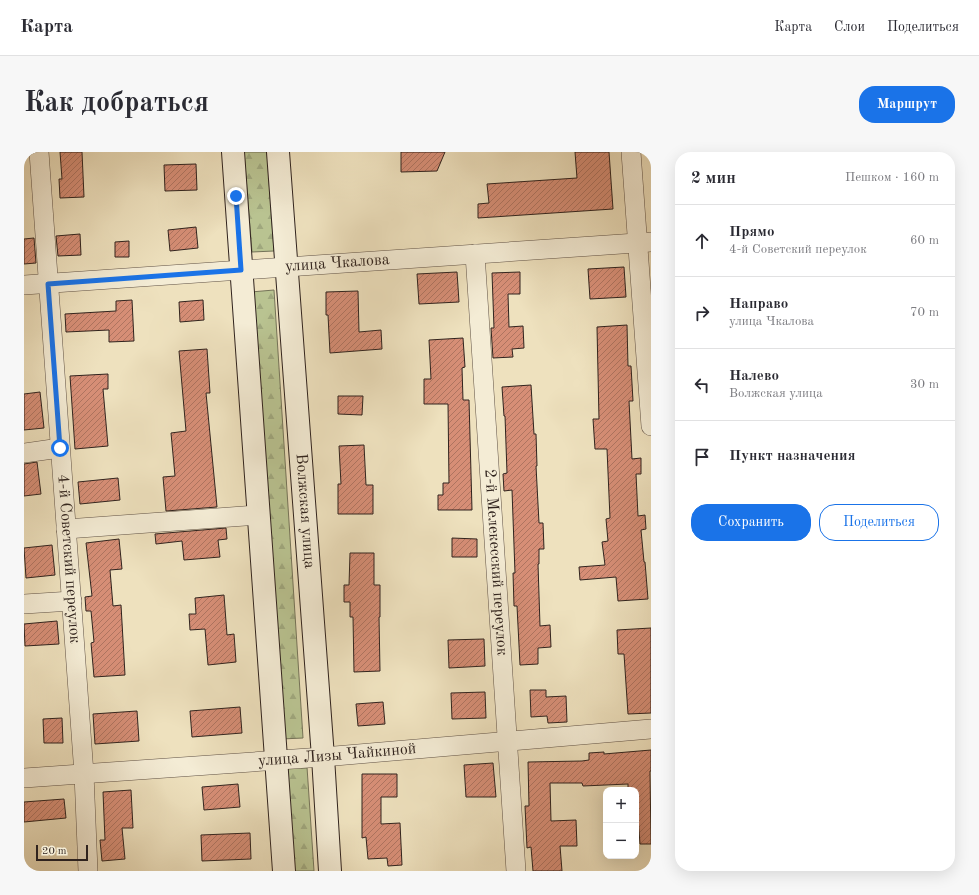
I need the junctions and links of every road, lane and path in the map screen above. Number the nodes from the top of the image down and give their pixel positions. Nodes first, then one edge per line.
1 (39, 152) edge
2 (233, 152) edge
3 (278, 152) edge
4 (631, 152) edge
5 (644, 242) edge
6 (475, 254) junction
7 (286, 267) junction
8 (241, 270) junction
9 (48, 284) junction
10 (24, 286) edge
11 (651, 426) edge
12 (60, 448) junction
13 (24, 453) edge
14 (258, 515) junction
15 (66, 529) junction
16 (72, 601) junction
17 (24, 604) edge
18 (651, 729) edge
19 (507, 741) junction
20 (323, 757) junction
21 (276, 760) junction
22 (84, 774) junction
23 (24, 778) edge
24 (88, 871) edge
25 (284, 871) edge
26 (330, 871) edge
27 (516, 871) edge

1 - 9 street, 4-й Советский переулок
2 - 8 main road
3 - 7 main road, Волжская улица
4 - 5 street
5 - 6 street, улица Чкалова
5 - 11 street
6 - 7 street, улица Чкалова
6 - 19 street, 2-й Мелекесский переулок
7 - 8 street, улица Чкалова
7 - 20 main road, Волжская улица
8 - 9 street, улица Чкалова
8 - 14 main road
9 - 10 street, улица Чкалова
9 - 12 street, 4-й Советский переулок
12 - 13 street
12 - 15 street, 4-й Советский переулок
14 - 15 street
14 - 21 main road
15 - 16 street, 4-й Советский переулок
16 - 17 street
16 - 22 street, 4-й Советский переулок
18 - 19 street, улица Лизы Чайкиной
19 - 20 street, улица Лизы Чайкиной
19 - 27 street, 2-й Мелекесский переулок
20 - 21 street, улица Лизы Чайкиной
20 - 26 main road, Волжская улица
21 - 22 street, улица Лизы Чайкиной
21 - 25 main road
22 - 23 street, улица Лизы Чайкиной
22 - 24 street, 4-й Советский переулок

